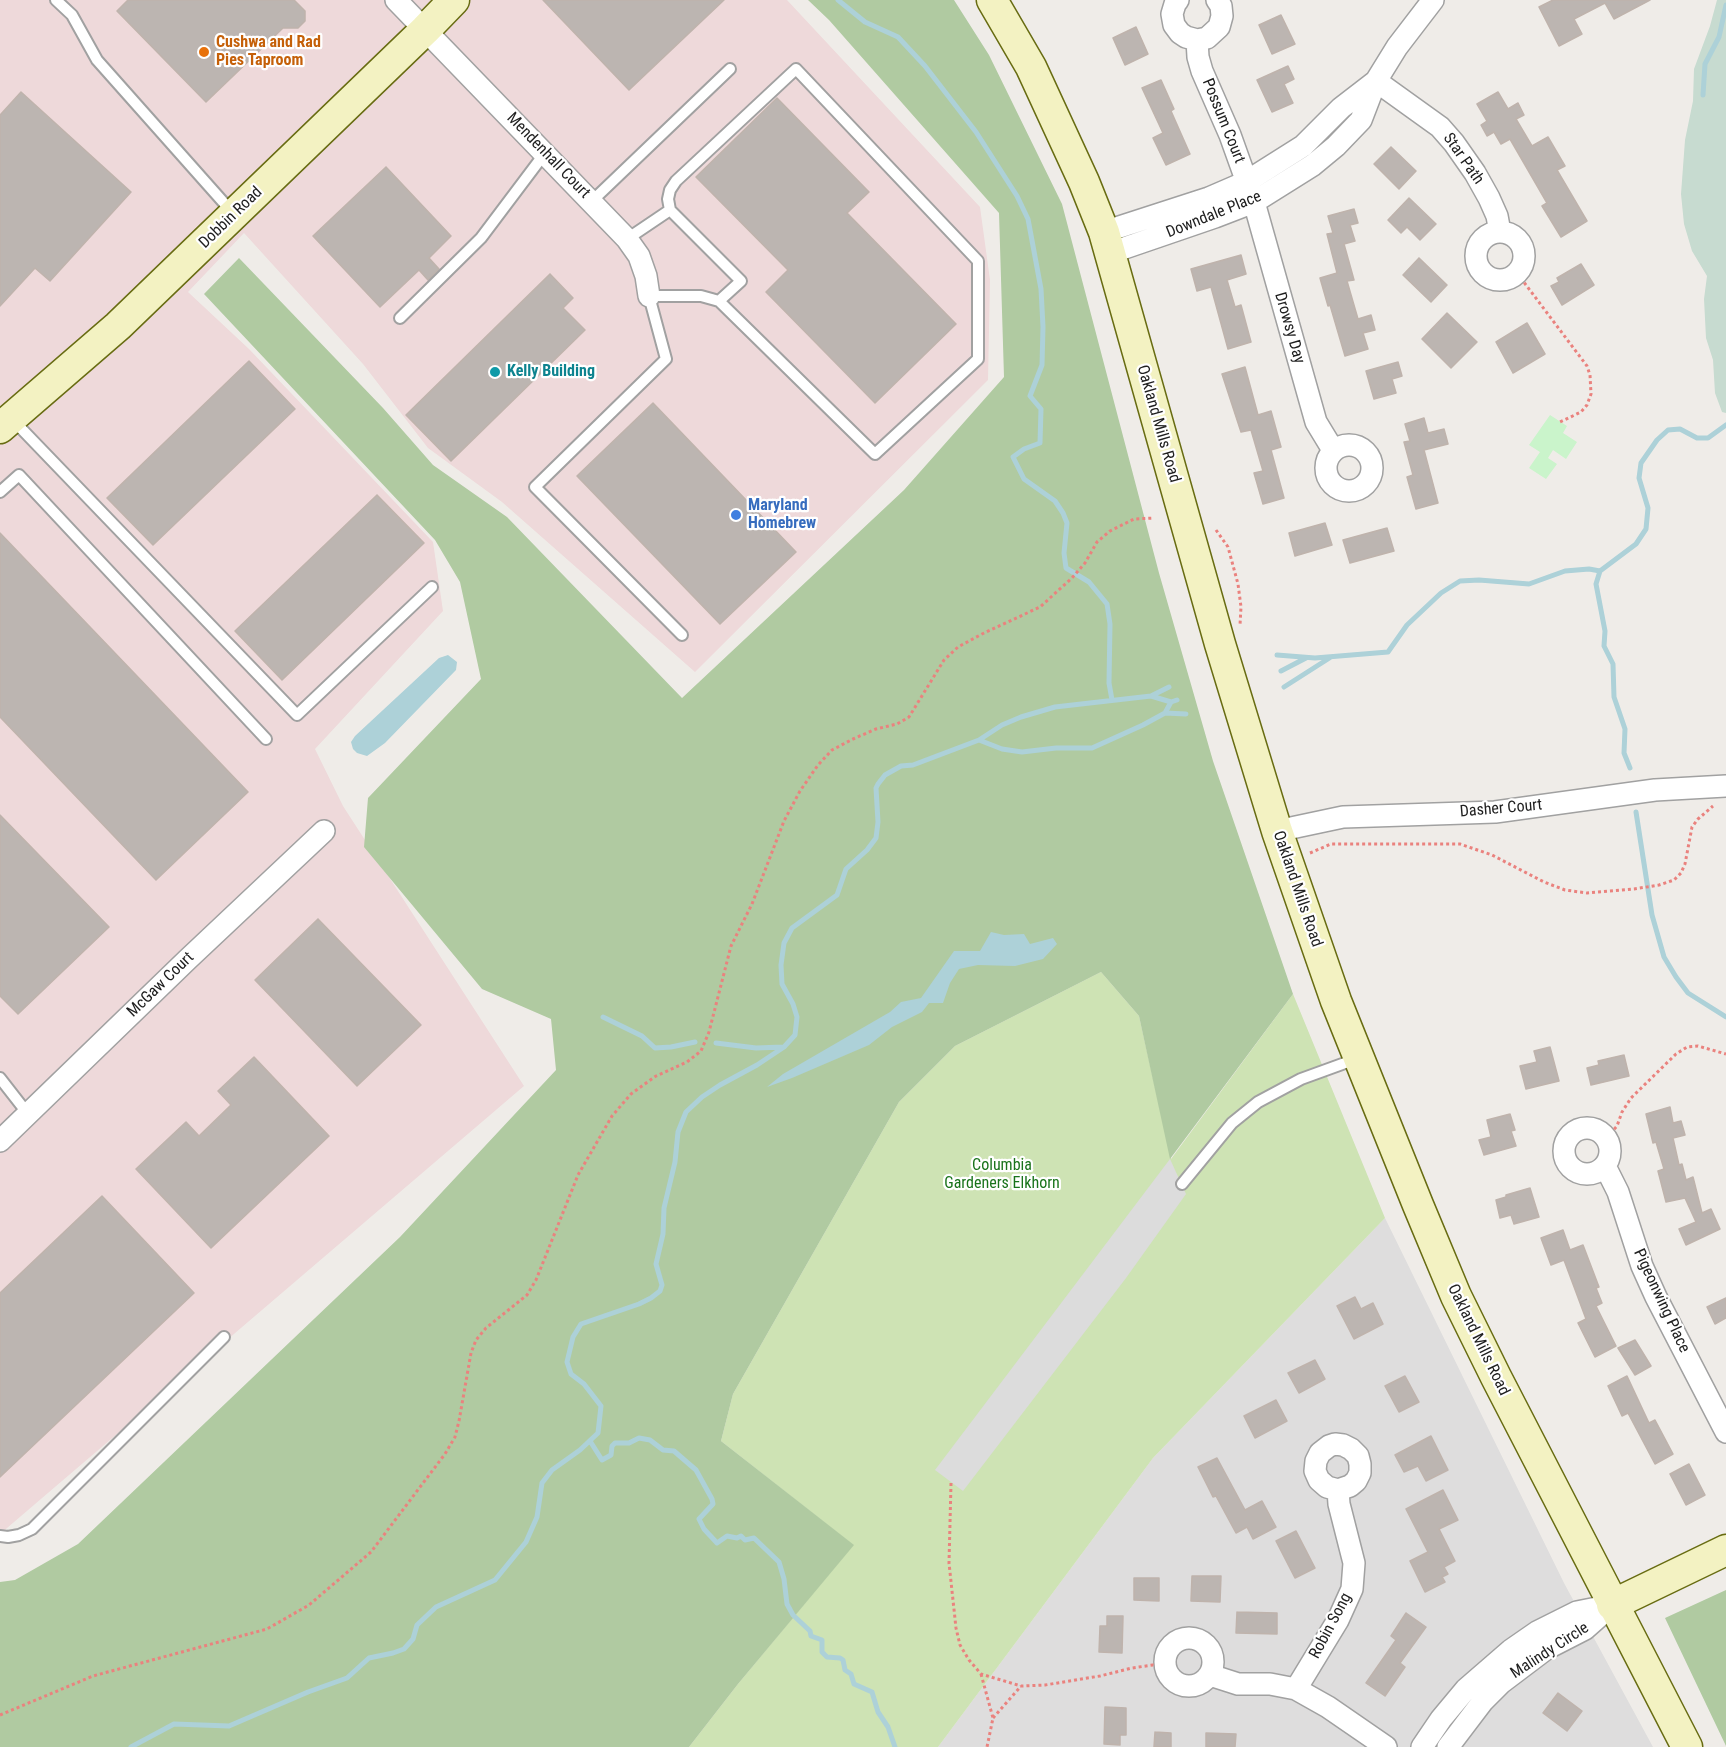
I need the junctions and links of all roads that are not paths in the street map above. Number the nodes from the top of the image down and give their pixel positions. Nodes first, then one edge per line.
1 (56, 0) edge
2 (396, 0) edge
3 (454, 0) edge
4 (992, 0) edge
5 (1178, 0) edge
6 (1217, 0) edge
7 (1433, 0) edge
8 (425, 30) junction
9 (1197, 40) junction
10 (730, 69) dead end
11 (1376, 81) junction
12 (544, 153) junction
13 (1250, 192) junction
14 (592, 201) junction
15 (670, 210) junction
16 (235, 214) junction
17 (1500, 232) junction
18 (627, 239) junction
19 (1107, 243) junction
20 (649, 296) junction
21 (720, 301) junction
22 (400, 318) dead end
23 (6, 424) edge
24 (1333, 450) dead end
25 (0, 492) edge
26 (432, 586) dead end
27 (682, 635) dead end
28 (266, 739) dead end
29 (1722, 795) edge
30 (324, 831) dead end
31 (1277, 831) junction
32 (1359, 1058) junction
33 (0, 1078) edge
34 (28, 1114) junction
35 (0, 1141) edge
36 (1605, 1166) junction
37 (1182, 1184) dead end
38 (224, 1337) dead end
39 (1726, 1432) edge
40 (1338, 1490) dead end
41 (0, 1536) edge
42 (1726, 1550) edge
43 (1612, 1605) junction
44 (1210, 1675) junction
45 (1296, 1689) junction
46 (1386, 1747) edge
47 (1422, 1747) edge
48 (1448, 1747) edge
49 (1687, 1747) edge

1 - 16 lane
2 - 8 street, Mendenhall Court
3 - 8 street, Dobbin Road
4 - 19 street, Oakland Mills Road
5 - 9 street
6 - 9 street
7 - 11 street, Downdale Place
8 - 12 street, Mendenhall Court
8 - 16 street, Dobbin Road
9 - 13 street, Possum Court
10 - 14 lane
11 - 13 street, Downdale Place
11 - 17 street, Star Path
12 - 14 street, Mendenhall Court
12 - 22 lane
13 - 19 street, Downdale Place
13 - 24 street, Drowsy Day
14 - 18 street, Mendenhall Court
15 - 18 lane
15 - 21 lane
15 - 21 lane
16 - 23 street, Dobbin Road
17 - 17 street
18 - 20 street, Mendenhall Court
19 - 31 street, Oakland Mills Road
20 - 21 lane
20 - 27 lane
23 - 26 lane
25 - 28 lane
29 - 31 street, Dasher Court
30 - 34 street, McGaw Court
31 - 32 street, Oakland Mills Road
32 - 37 lane
32 - 43 street, Oakland Mills Road
33 - 34 lane
34 - 35 street, McGaw Court
36 - 36 street, Pigeonwing Place
36 - 39 street, Pigeonwing Place
38 - 41 lane
40 - 45 street, Robin Song
42 - 43 street
43 - 47 street, Malindy Circle
43 - 48 street, Malindy Circle
43 - 49 street, Oakland Mills Road
44 - 44 street
44 - 45 street
45 - 46 street

